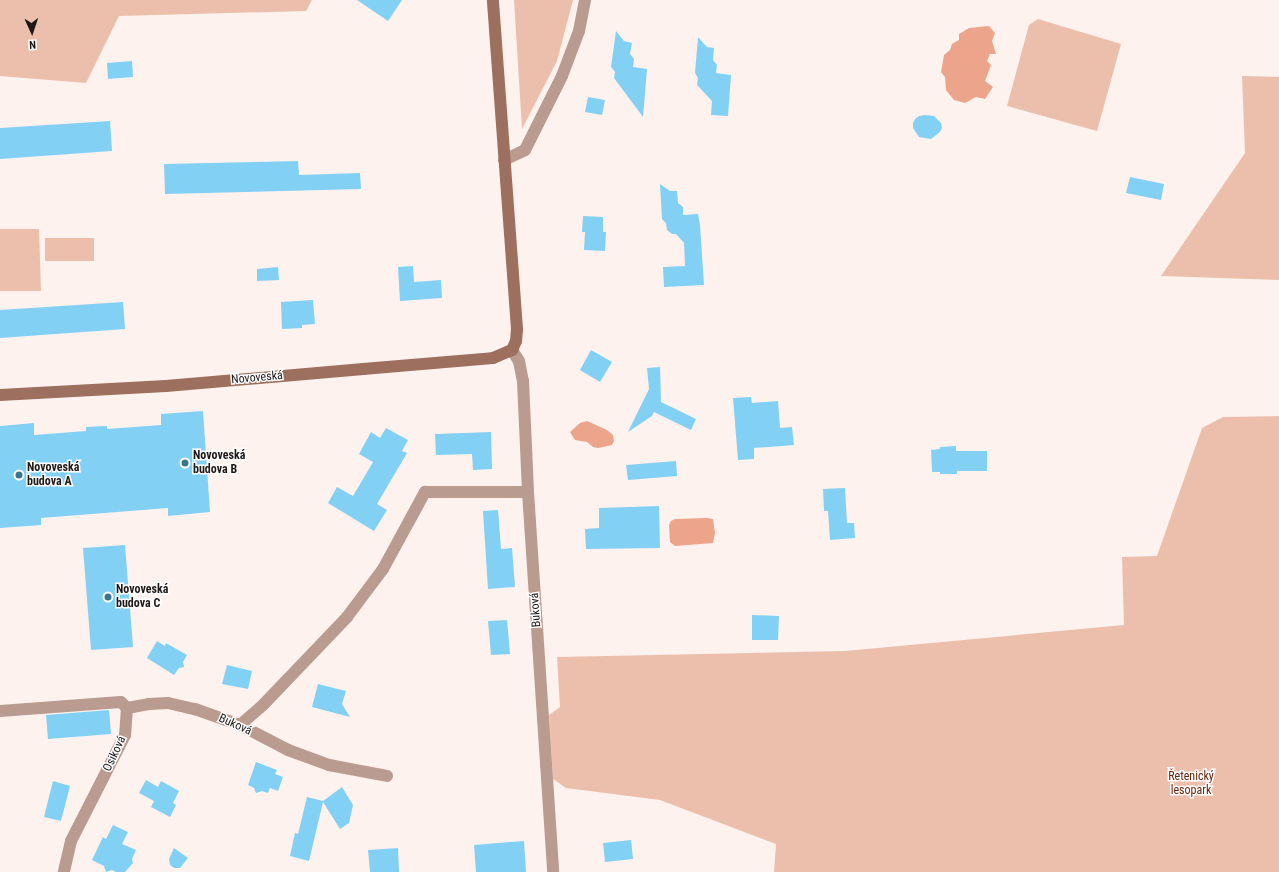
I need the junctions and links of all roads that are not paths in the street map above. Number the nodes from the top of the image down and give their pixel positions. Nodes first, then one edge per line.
1 (493, 0) edge
2 (585, 0) edge
3 (504, 160) junction
4 (512, 350) junction
5 (0, 395) edge
6 (528, 492) junction
7 (127, 708) junction
8 (0, 711) edge
9 (240, 725) junction
10 (387, 776) dead end
11 (64, 872) edge
12 (553, 872) edge

1 - 3 street
2 - 3 street
3 - 4 street
4 - 5 street, Novoveská
4 - 6 street, Buková
6 - 9 street
6 - 12 street, Buková
7 - 8 street
7 - 9 street, Buková
7 - 11 street, Osiková
9 - 10 street, Buková

